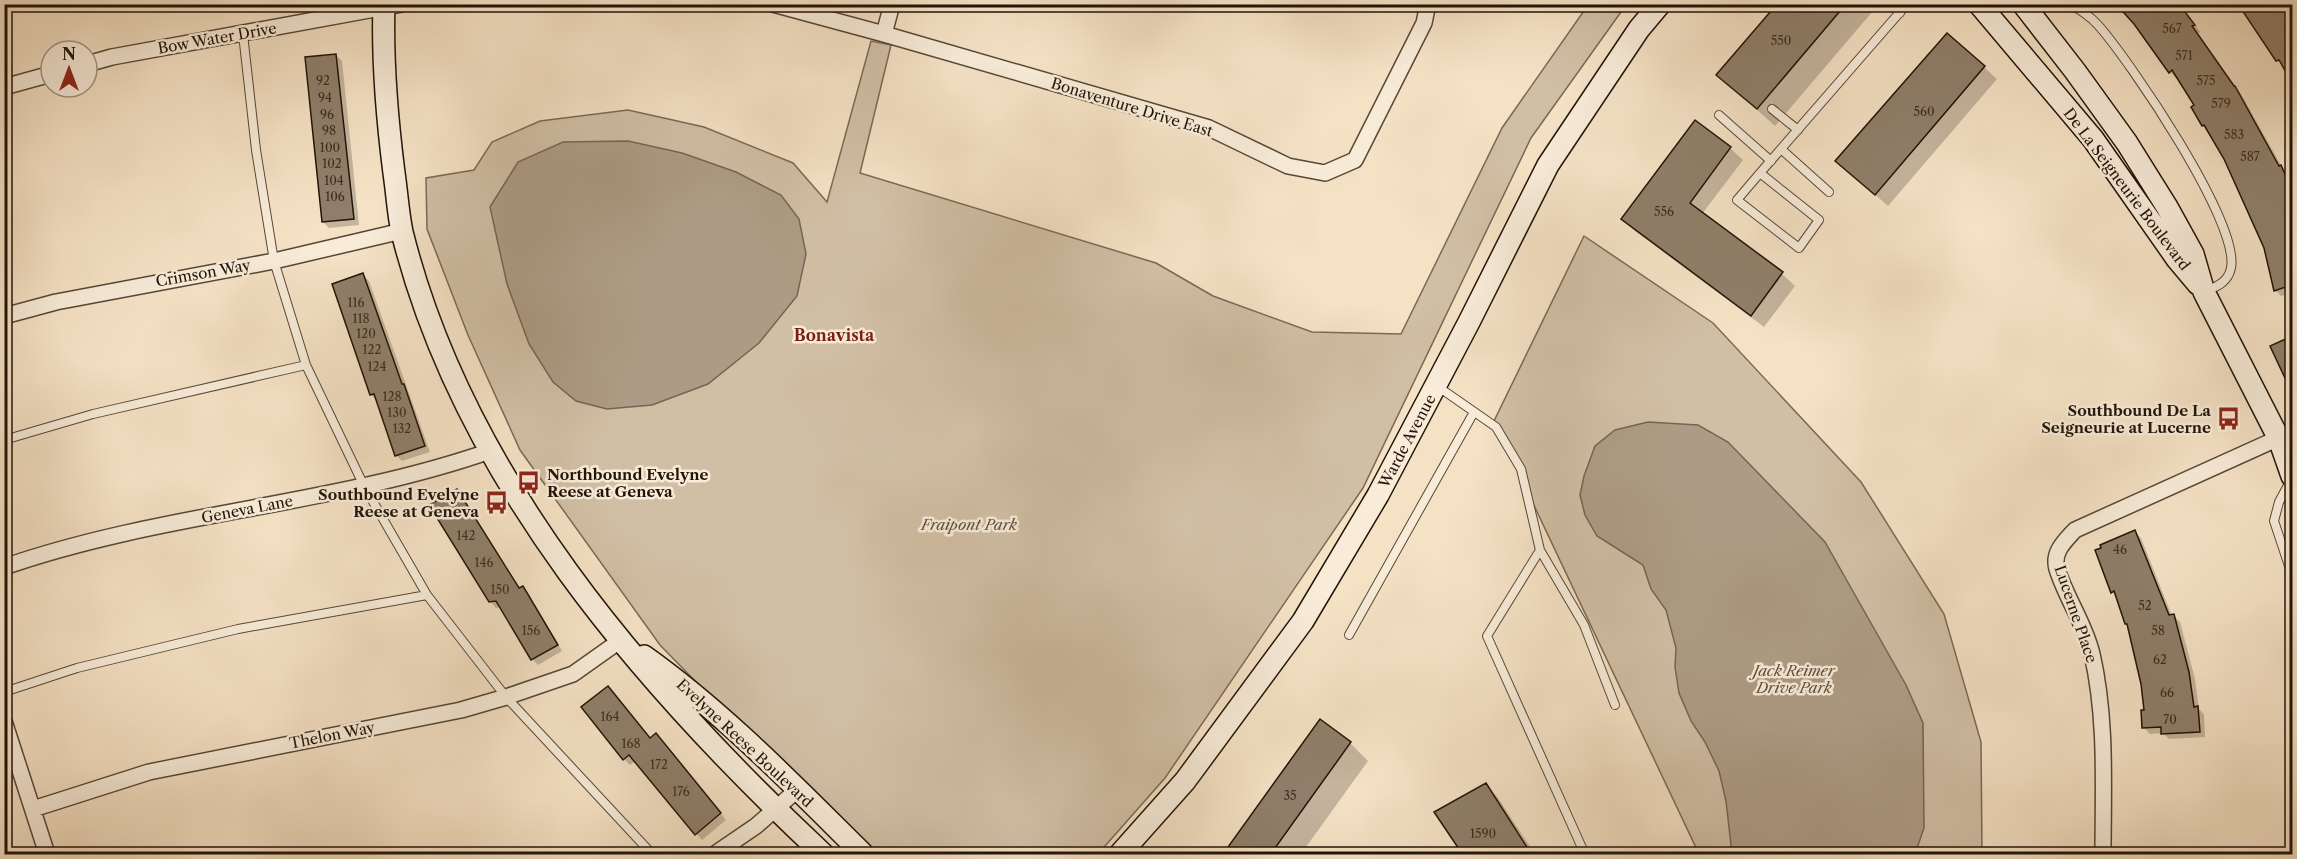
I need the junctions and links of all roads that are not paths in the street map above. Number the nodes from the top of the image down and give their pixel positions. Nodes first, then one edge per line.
1 (773, 4) edge
2 (892, 4) edge
3 (1428, 4) edge
4 (1660, 4) edge
5 (1890, 4) edge
6 (1907, 4) edge
7 (1979, 4) edge
8 (2023, 4) edge
9 (2067, 4) edge
10 (390, 6) edge
11 (1900, 13) junction
12 (243, 34) junction
13 (884, 34) junction
14 (99, 61) edge
15 (39, 77) edge
16 (4, 87) edge
17 (1772, 109) dead end
18 (1719, 115) dead end
19 (1798, 130) junction
20 (1782, 149) junction
21 (1771, 160) junction
22 (1760, 173) junction
23 (1829, 192) dead end
24 (402, 231) junction
25 (274, 261) junction
26 (2204, 292) junction
27 (4, 316) edge
28 (306, 365) junction
29 (1436, 385) junction
30 (1474, 412) junction
31 (2286, 436) edge
32 (4, 440) edge
33 (490, 451) junction
34 (2292, 477) edge
35 (364, 486) junction
36 (1540, 550) junction
37 (4, 567) edge
38 (2292, 575) edge
39 (427, 595) junction
40 (1349, 635) dead end
41 (621, 640) junction
42 (4, 692) edge
43 (506, 698) junction
44 (1615, 705) dead end
45 (4, 721) edge
46 (797, 790) junction
47 (33, 809) junction
48 (776, 810) junction
49 (1583, 850) dead end
50 (47, 855) edge
51 (652, 855) edge
52 (715, 855) edge
53 (823, 855) edge
54 (863, 855) edge
55 (1119, 855) edge
56 (2103, 855) edge

1 - 13 street, Bonaventure Drive East
2 - 13 street
3 - 13 street, Bonaventure Drive East
4 - 29 street, Warde Avenue
5 - 11 lane
6 - 11 lane
7 - 26 street, De La Seigneurie Boulevard
8 - 26 street, De La Seigneurie Boulevard
9 - 26 lane
10 - 12 street, Bow Water Drive
10 - 24 street, Evelyne Reese Boulevard
11 - 19 lane
12 - 14 street, Bow Water Drive
12 - 25 lane
15 - 16 street
17 - 19 lane
18 - 21 lane
19 - 20 lane
20 - 21 lane
20 - 23 lane
21 - 22 lane
22 - 22 lane
24 - 25 street, Crimson Way
24 - 33 street, Evelyne Reese Boulevard
25 - 27 street, Crimson Way
25 - 28 lane
26 - 31 street, De La Seigneurie Boulevard
28 - 32 lane
28 - 35 lane
29 - 30 lane
29 - 55 street, Warde Avenue
30 - 36 lane
30 - 40 lane
31 - 34 street, De La Seigneurie Boulevard
31 - 56 street, Lucerne Place
33 - 35 street, Geneva Lane
33 - 41 street, Evelyne Reese Boulevard
34 - 38 lane, De La Seigneurie Boulevard
35 - 37 street, Geneva Lane
35 - 39 lane
36 - 44 lane
36 - 49 lane
39 - 42 lane
39 - 43 lane
41 - 43 street, Thelon Way
41 - 46 street, Evelyne Reese Boulevard
41 - 48 street, Evelyne Reese Boulevard
43 - 47 street, Thelon Way
43 - 51 lane
45 - 47 street
46 - 48 street
46 - 54 street, Evelyne Reese Boulevard
47 - 50 street
48 - 52 street
48 - 53 street, Evelyne Reese Boulevard

